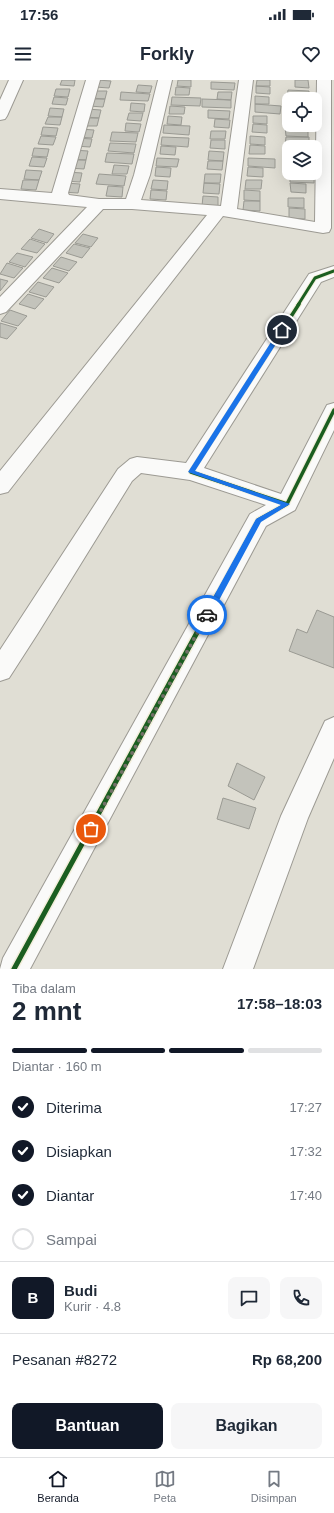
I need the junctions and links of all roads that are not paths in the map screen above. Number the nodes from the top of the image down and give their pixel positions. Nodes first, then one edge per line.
1 (16, 80) edge
2 (94, 80) edge
3 (165, 80) edge
4 (246, 80) edge
5 (324, 80) edge
6 (0, 116) edge
7 (0, 194) edge
8 (63, 199) junction
9 (99, 204) junction
10 (132, 204) junction
11 (223, 212) junction
12 (328, 229) edge
13 (334, 271) edge
14 (0, 308) edge
15 (334, 410) edge
16 (191, 472) junction
17 (0, 486) edge
18 (287, 504) junction
19 (0, 670) edge
20 (334, 729) edge
21 (14, 969) edge
22 (238, 969) edge

1 - 6 street
2 - 8 street
3 - 10 street
4 - 11 street
5 - 12 street
7 - 8 street
8 - 9 street
9 - 10 street
9 - 14 street
10 - 11 street
11 - 12 street
11 - 17 street
13 - 16 street
15 - 18 street
16 - 18 street
16 - 19 street
18 - 21 street
20 - 22 street

